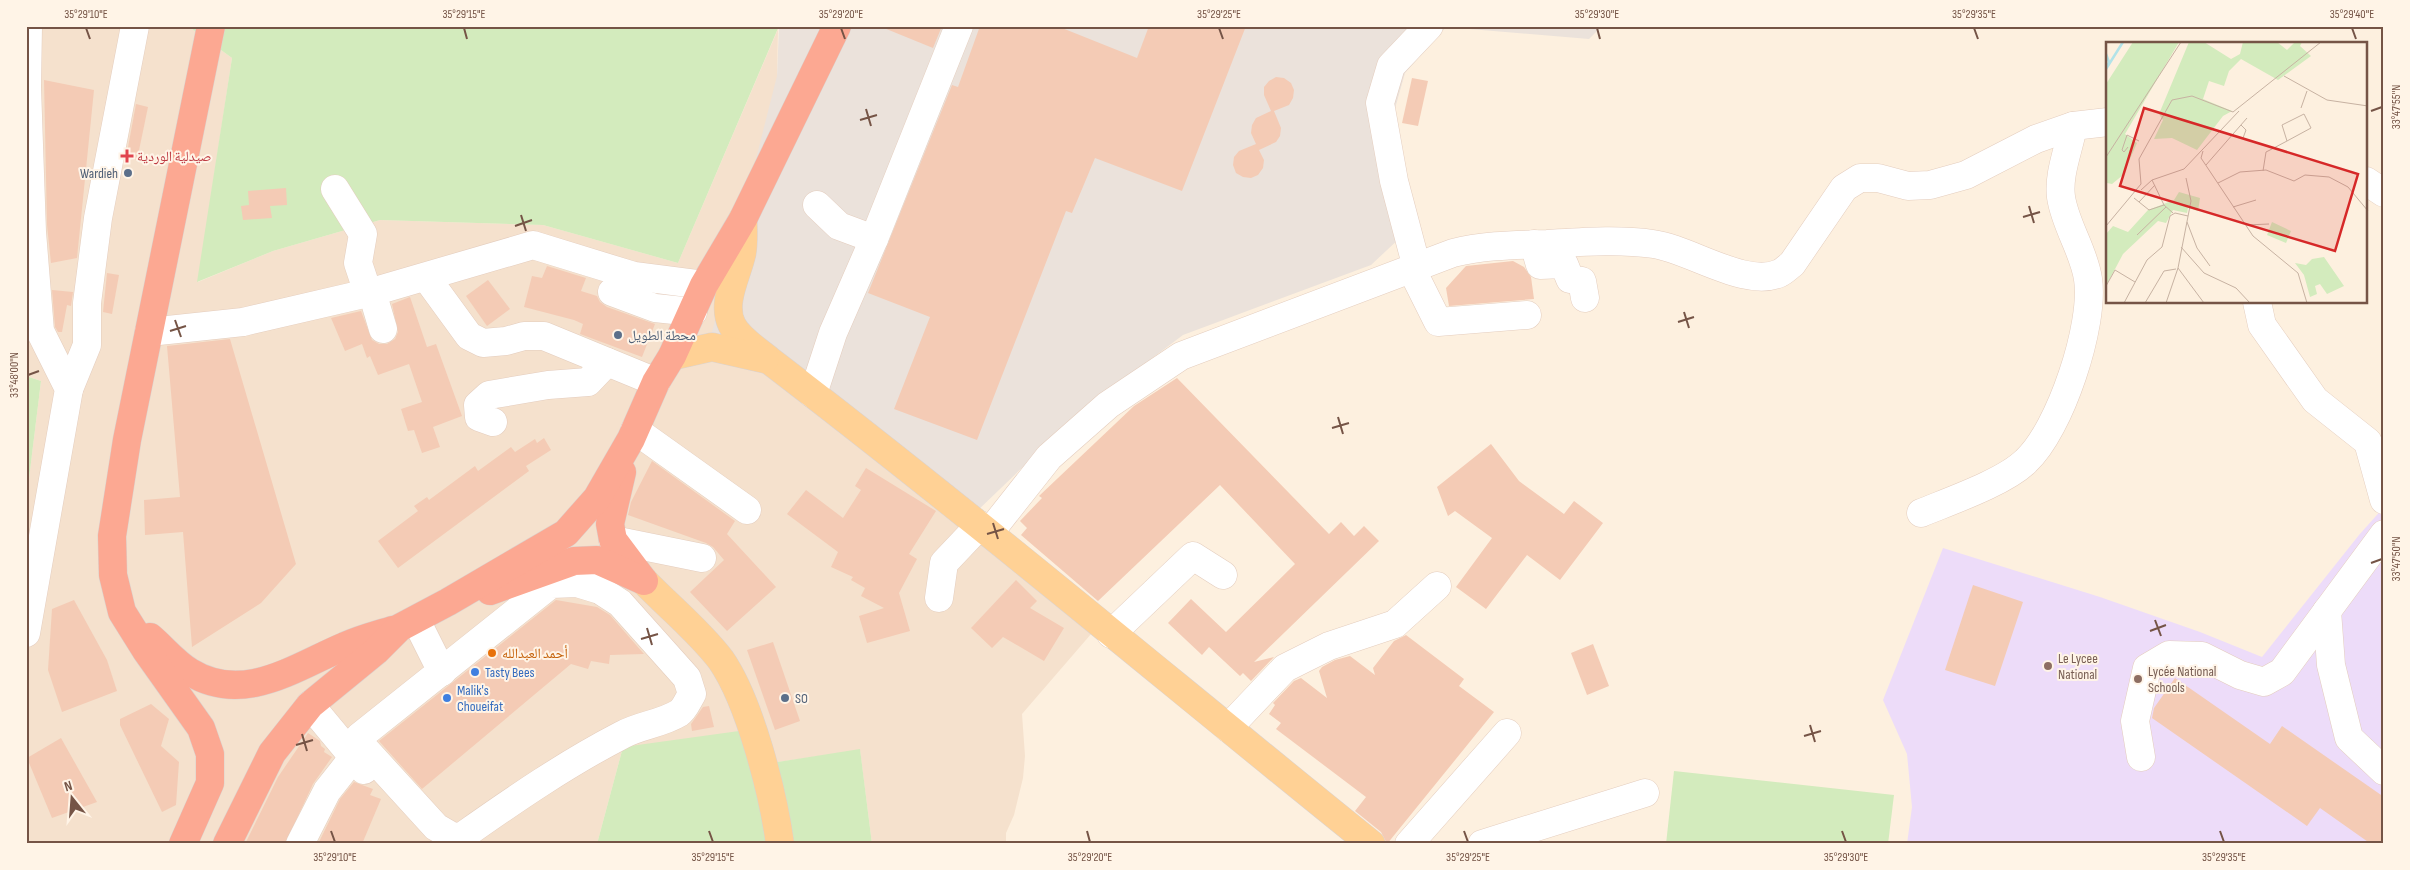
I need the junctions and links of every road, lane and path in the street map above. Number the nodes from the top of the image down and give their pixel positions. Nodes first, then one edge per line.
1 (28, 26) edge
2 (136, 26) edge
3 (211, 26) edge
4 (837, 26) edge
5 (959, 26) edge
6 (1429, 26) edge
7 (2106, 122) edge
8 (2073, 126) junction
9 (2368, 182) edge
10 (335, 189) dead end
11 (2384, 193) edge
12 (817, 205) dead end
13 (742, 218) junction
14 (874, 239) junction
15 (1534, 244) junction
16 (1415, 269) junction
17 (426, 277) junction
18 (704, 285) junction
19 (612, 292) dead end
20 (370, 293) junction
21 (1585, 298) dead end
22 (2257, 304) edge
23 (693, 312) junction
24 (1527, 315) dead end
25 (383, 329) dead end
26 (149, 332) junction
27 (38, 352) edge
28 (672, 356) junction
29 (769, 360) junction
30 (608, 362) junction
31 (656, 382) junction
32 (69, 390) junction
33 (813, 394) junction
34 (493, 422) dead end
35 (633, 435) junction
36 (2384, 500) edge
37 (747, 510) dead end
38 (1921, 512) dead end
39 (985, 529) junction
40 (2384, 534) edge
41 (613, 540) junction
42 (702, 558) dead end
43 (1222, 575) dead end
44 (644, 581) junction
45 (1437, 586) dead end
46 (940, 598) dead end
47 (448, 602) junction
48 (2327, 611) junction
49 (122, 612) junction
50 (407, 624) junction
51 (26, 633) edge
52 (1111, 634) junction
53 (442, 672) junction
54 (310, 706) junction
55 (1228, 728) junction
56 (1507, 733) dead end
57 (2141, 757) dead end
58 (353, 758) junction
59 (2384, 771) edge
60 (1646, 793) dead end
61 (183, 844) edge
62 (227, 844) edge
63 (300, 844) edge
64 (430, 844) edge
65 (780, 844) edge
66 (1371, 844) edge
67 (1409, 844) edge
68 (1482, 844) edge

1 - 27 street
2 - 32 street
3 - 26 highway
4 - 13 highway
5 - 14 street
6 - 16 street
7 - 8 street
8 - 15 street
8 - 38 street
9 - 11 street
10 - 20 street
12 - 14 street
13 - 18 highway
13 - 29 main road
14 - 33 street
15 - 16 street
15 - 21 street
16 - 24 street
16 - 39 street
17 - 18 street
17 - 20 street
17 - 30 street
18 - 23 highway
19 - 23 street
20 - 25 street
20 - 26 street
22 - 36 street
23 - 28 highway
26 - 49 highway
27 - 32 street
28 - 29 main road
28 - 31 highway
29 - 33 main road
30 - 31 street
30 - 34 street
31 - 35 highway
32 - 51 street
33 - 39 main road
35 - 37 street
35 - 41 highway
35 - 47 highway
39 - 46 street
39 - 52 main road
40 - 48 street
41 - 42 street
41 - 44 highway
43 - 52 street
44 - 47 highway
44 - 65 main road
45 - 55 street
47 - 50 highway
48 - 57 street
48 - 59 street
49 - 50 highway
49 - 61 highway
50 - 53 street
50 - 54 highway
52 - 55 main road
53 - 53 street
54 - 58 street
54 - 62 highway
55 - 66 main road
56 - 67 street
58 - 63 street
58 - 64 street
60 - 68 street

